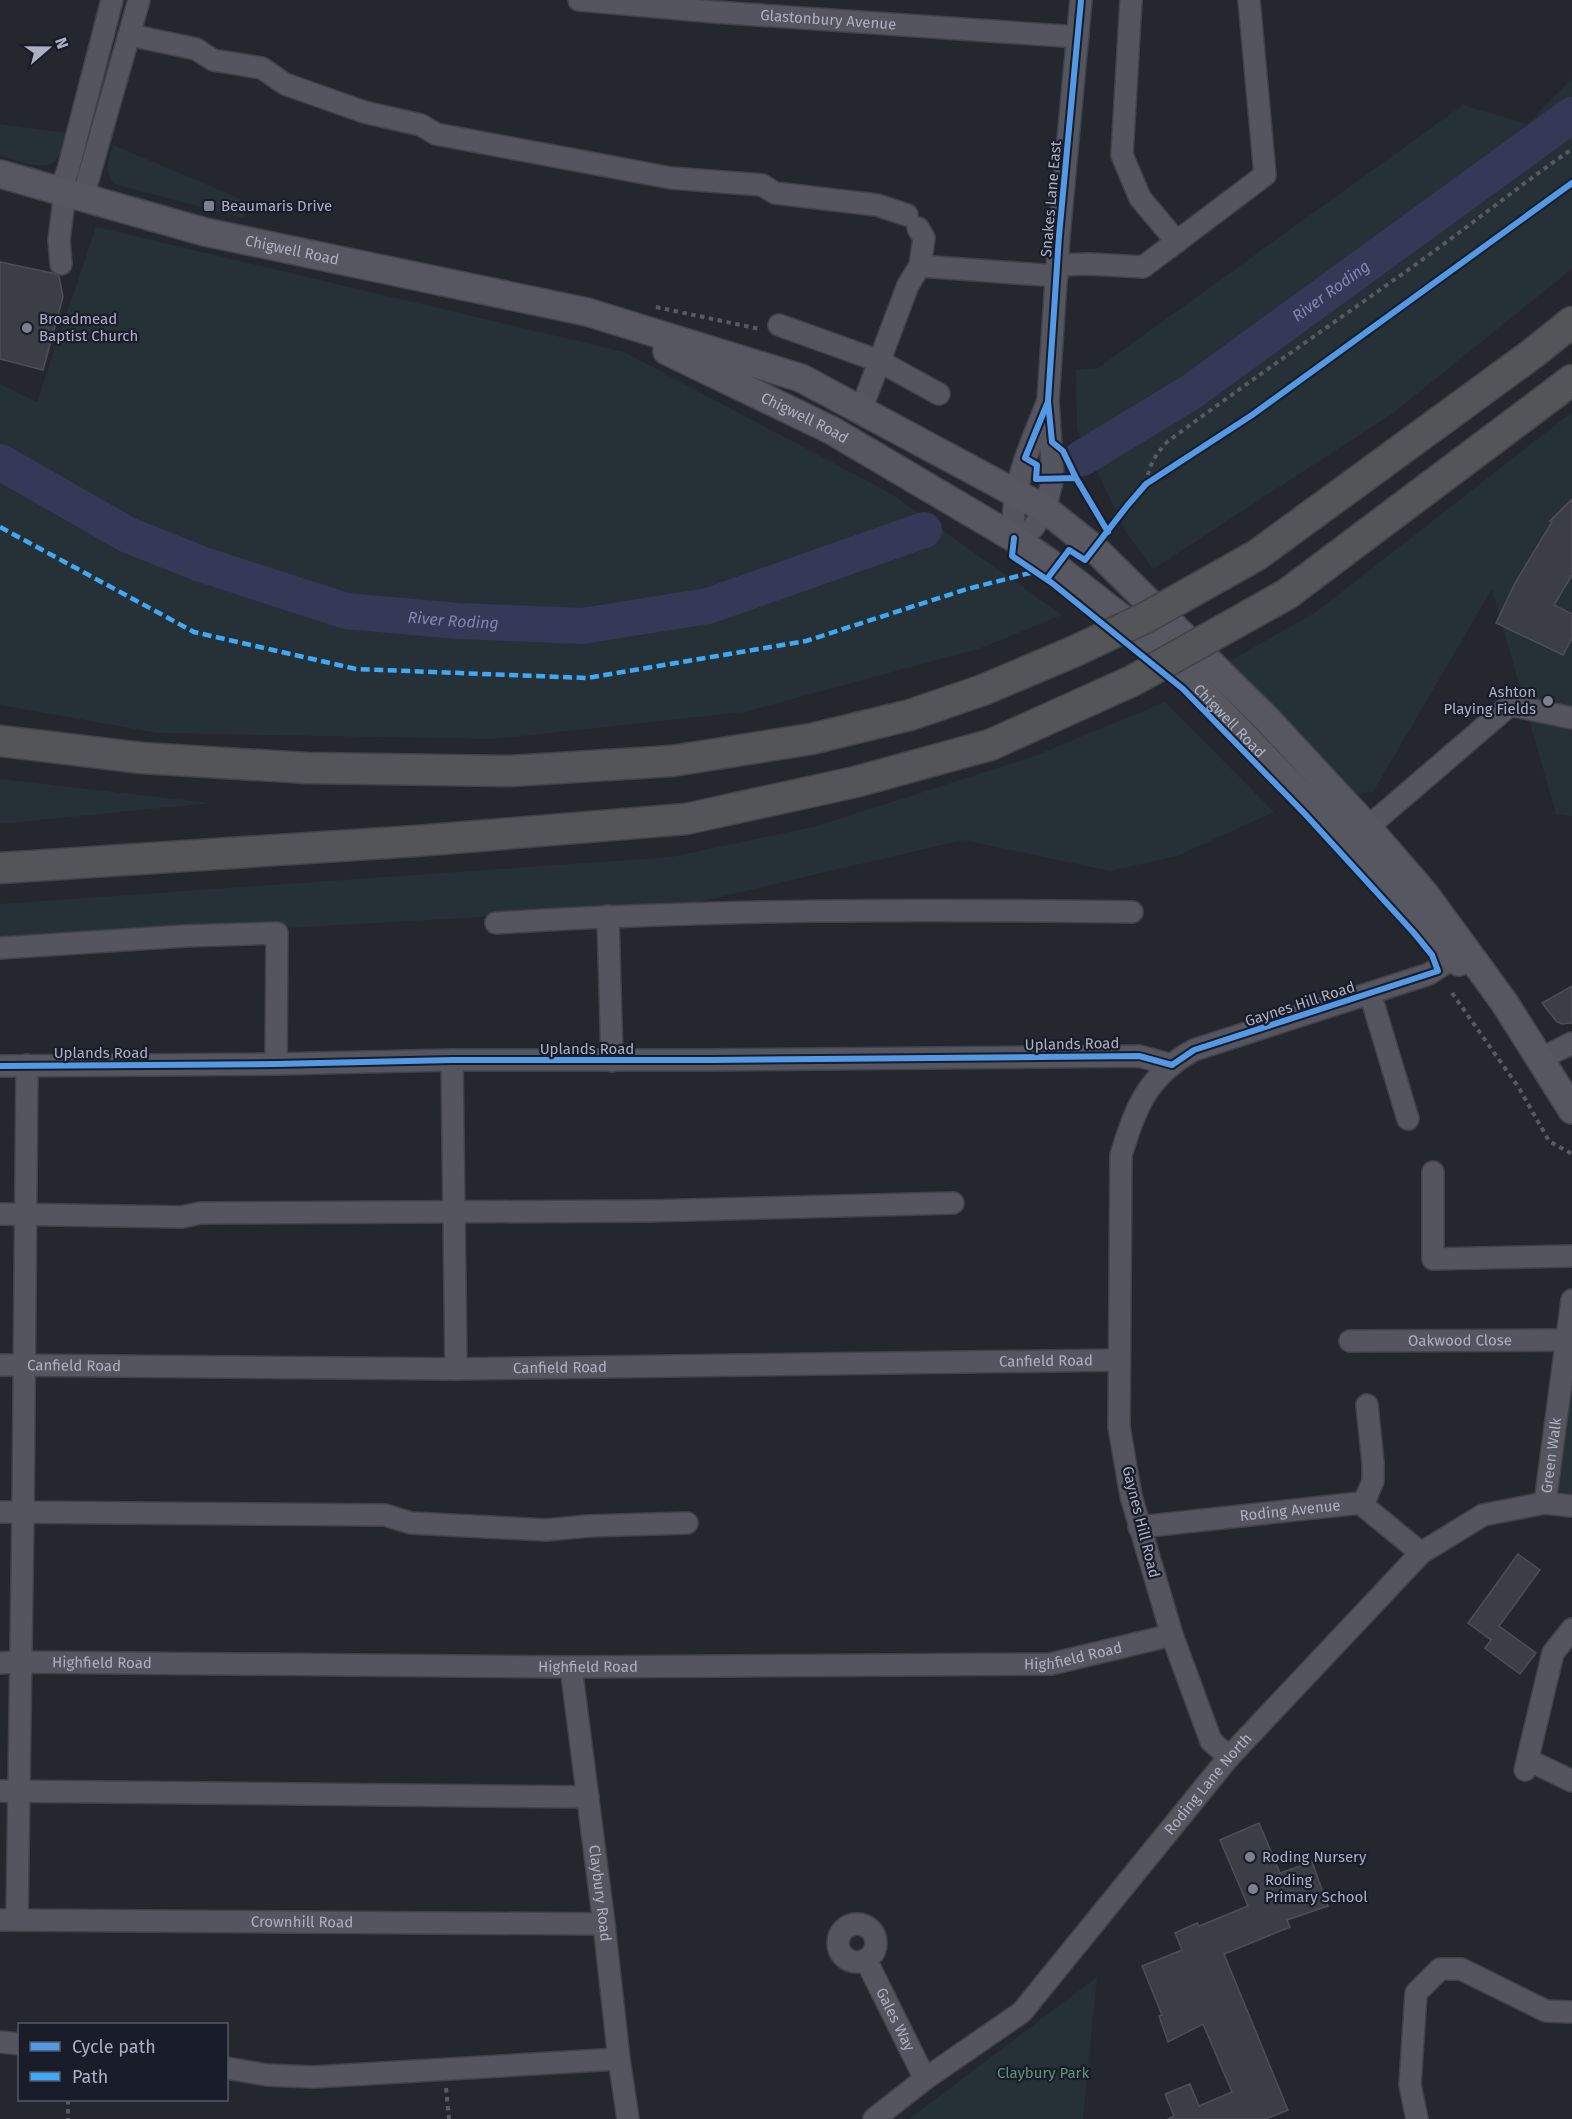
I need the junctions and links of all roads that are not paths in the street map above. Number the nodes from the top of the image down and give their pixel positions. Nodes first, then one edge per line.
1 (112, 0) edge
2 (139, 0) edge
3 (579, 0) edge
4 (1081, 0) edge
5 (1131, 0) edge
6 (1249, 0) edge
7 (716, 6) edge
8 (130, 35) junction
9 (1078, 37) junction
10 (0, 174) edge
11 (70, 193) junction
12 (1177, 242) junction
13 (61, 264) dead end
14 (920, 266) junction
15 (1057, 270) junction
16 (587, 312) junction
17 (1572, 322) edge
18 (779, 325) road end
19 (879, 361) junction
20 (1572, 380) edge
21 (939, 394) dead end
22 (1048, 401) junction
23 (861, 410) junction
24 (1014, 493) junction
25 (1045, 510) junction
26 (1014, 538) junction
27 (1572, 718) edge
28 (0, 741) edge
29 (1368, 828) junction
30 (0, 868) edge
31 (1394, 894) junction
32 (1132, 912) dead end
33 (608, 916) junction
34 (496, 923) dead end
35 (0, 948) edge
36 (1461, 954) junction
37 (1370, 993) junction
38 (1572, 1043) edge
39 (1540, 1059) junction
40 (452, 1060) junction
41 (612, 1061) junction
42 (276, 1064) junction
43 (27, 1065) junction
44 (1172, 1065) junction
45 (0, 1066) edge
46 (1572, 1110) edge
47 (1408, 1119) dead end
48 (1433, 1172) dead end
49 (953, 1203) dead end
50 (454, 1211) junction
51 (0, 1214) edge
52 (24, 1214) junction
53 (1572, 1256) edge
54 (1572, 1300) edge
55 (1568, 1340) junction
56 (1350, 1341) dead end
57 (1119, 1360) junction
58 (0, 1365) edge
59 (24, 1366) junction
60 (456, 1369) junction
61 (1366, 1406) dead end
62 (1545, 1503) junction
63 (1363, 1505) junction
64 (1572, 1506) edge
65 (0, 1512) edge
66 (23, 1512) junction
67 (687, 1523) dead end
68 (1139, 1527) junction
69 (1421, 1553) junction
70 (1572, 1629) edge
71 (1172, 1635) junction
72 (10, 1662) edge
73 (571, 1667) junction
74 (1229, 1757) junction
75 (1572, 1781) edge
76 (9, 1791) edge
77 (588, 1797) junction
78 (8, 1920) edge
79 (604, 1924) junction
80 (867, 1962) dead end
81 (1572, 2012) edge
82 (0, 2042) edge
83 (18, 2044) edge
84 (619, 2059) junction
85 (228, 2068) edge
86 (925, 2079) junction
87 (628, 2119) edge
88 (874, 2119) edge
89 (1417, 2119) edge

1 - 11 street
2 - 8 street
3 - 7 street, Glastonbury Avenue
4 - 9 street, Snakes Lane East
5 - 12 street
6 - 12 street
7 - 9 street, Glastonbury Avenue
8 - 11 street
8 - 14 street
9 - 15 street, Snakes Lane East
10 - 11 main road, Chigwell Road
11 - 13 street
11 - 16 main road, Chigwell Road
12 - 15 street
14 - 15 street
14 - 19 street
15 - 22 street, Snakes Lane East
16 - 23 main road, Chigwell Road
16 - 26 main road, Chigwell Road
17 - 28 highway, bridge
18 - 19 street
19 - 21 street
19 - 23 street
20 - 30 highway, bridge
22 - 24 street, Snakes Lane East
22 - 25 street, Snakes Lane East
23 - 24 main road, Chigwell Road
24 - 25 main road, Chigwell Road
24 - 26 street
25 - 26 street
25 - 29 main road, Chigwell Road
26 - 31 main road, Chigwell Road
27 - 29 street
29 - 31 street
29 - 36 main road, Chigwell Road
31 - 36 main road, Chigwell Road
32 - 33 street
33 - 34 street
33 - 41 street
35 - 42 street
36 - 37 street, Gaynes Hill Road
36 - 39 main road, Chigwell Road
37 - 44 street, Gaynes Hill Road
37 - 47 street
38 - 39 street
39 - 46 main road, Chigwell Road
40 - 41 street, Uplands Road
40 - 42 street, Uplands Road
40 - 50 street
41 - 44 street, Uplands Road
42 - 43 street, Uplands Road
43 - 45 street, Uplands Road
43 - 52 street
44 - 57 street, Gaynes Hill Road
48 - 53 street
49 - 50 street
50 - 52 street
50 - 60 street
51 - 52 street
52 - 59 street
54 - 55 street, Green Walk
55 - 56 street, Oakwood Close
55 - 62 street, Green Walk
57 - 60 street, Canfield Road
57 - 68 street, Gaynes Hill Road
58 - 59 street, Canfield Road
59 - 60 street, Canfield Road
59 - 66 street
61 - 63 street
62 - 64 street, Roding Lane North
62 - 69 street, Roding Lane North
63 - 68 street, Roding Avenue
63 - 69 street
65 - 66 street
66 - 67 street
66 - 72 street
68 - 71 street, Gaynes Hill Road
69 - 74 street, Roding Lane North
70 - 75 street
71 - 73 street, Highfield Road
71 - 74 street, Gaynes Hill Road
72 - 73 street, Highfield Road
72 - 76 street
73 - 77 street, Claybury Road
74 - 86 street, Roding Lane North
76 - 77 street
76 - 78 street
77 - 79 street, Claybury Road
78 - 79 street, Crownhill Road
79 - 84 street, Claybury Road
80 - 86 street, Gales Way
81 - 89 street
82 - 83 street
84 - 85 street
84 - 87 street, Claybury Road
86 - 88 street, Roding Lane North

